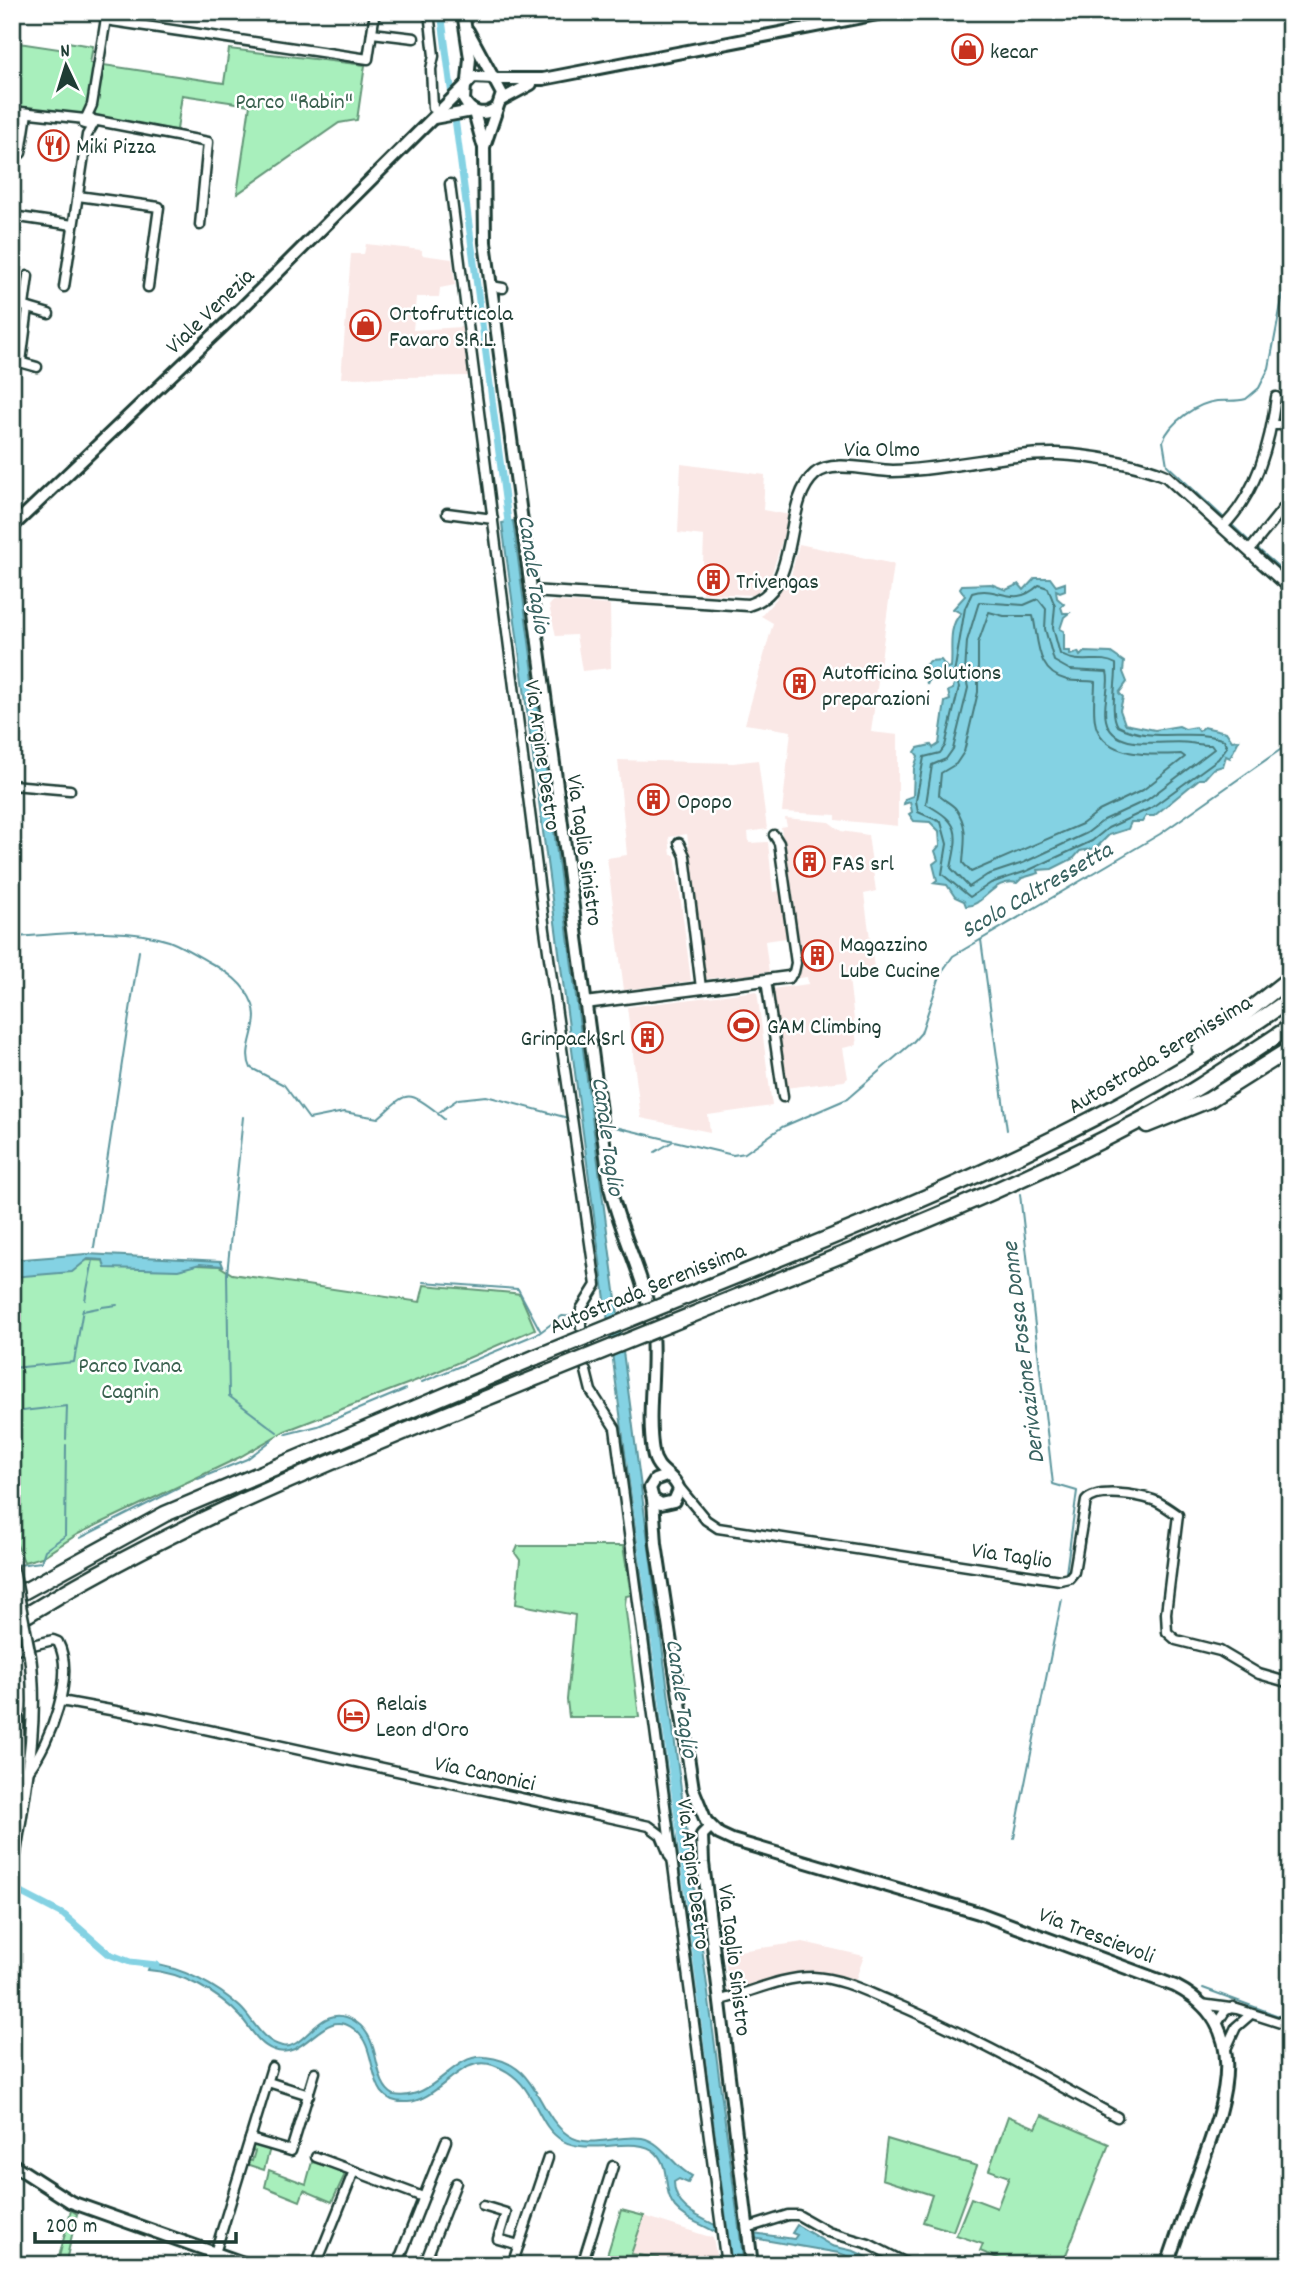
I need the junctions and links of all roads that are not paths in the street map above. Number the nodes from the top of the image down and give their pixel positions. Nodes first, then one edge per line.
1 (375, 12) edge
2 (429, 12) edge
3 (463, 12) edge
4 (888, 12) edge
5 (106, 16) edge
6 (467, 30) junction
7 (372, 33) junction
8 (414, 38) dead end
9 (493, 78) junction
10 (543, 79) junction
11 (464, 86) junction
12 (499, 104) junction
13 (12, 111) edge
14 (470, 111) junction
15 (438, 112) junction
16 (27, 113) junction
17 (89, 123) junction
18 (484, 147) junction
19 (12, 152) edge
20 (450, 184) dead end
21 (78, 196) junction
22 (12, 216) edge
23 (74, 225) junction
24 (200, 225) dead end
25 (29, 276) dead end
26 (491, 286) junction
27 (64, 287) dead end
28 (148, 287) dead end
29 (503, 288) dead end
30 (12, 303) edge
31 (26, 307) junction
32 (49, 314) dead end
33 (17, 361) edge
34 (37, 367) dead end
35 (1276, 397) dead end
36 (1272, 425) junction
37 (1290, 425) edge
38 (1290, 500) edge
39 (447, 513) dead end
40 (493, 519) junction
41 (1226, 524) junction
42 (12, 527) edge
43 (1252, 547) junction
44 (1290, 588) edge
45 (531, 591) junction
46 (12, 785) edge
47 (70, 790) dead end
48 (774, 835) dead end
49 (679, 844) dead end
50 (789, 977) joint
51 (1290, 978) edge
52 (766, 980) junction
53 (701, 988) junction
54 (1290, 999) edge
55 (585, 1003) junction
56 (1290, 1027) edge
57 (1290, 1049) edge
58 (783, 1097) dead end
59 (1067, 1134) junction
60 (975, 1199) junction
61 (581, 1327) dead end
62 (586, 1371) dead end
63 (650, 1414) junction
64 (666, 1476) junction
65 (652, 1484) junction
66 (678, 1486) junction
67 (653, 1499) junction
68 (671, 1502) junction
69 (697, 1507) junction
70 (655, 1532) junction
71 (12, 1565) edge
72 (12, 1598) edge
73 (12, 1624) edge
74 (12, 1650) edge
75 (1290, 1683) edge
76 (12, 1687) edge
77 (61, 1701) junction
78 (27, 1773) junction
79 (20, 1821) junction
80 (710, 1827) junction
81 (674, 1864) junction
82 (12, 1873) edge
83 (720, 2000) junction
84 (1201, 2004) junction
85 (1233, 2007) junction
86 (1251, 2014) junction
87 (1239, 2023) junction
88 (1216, 2025) junction
89 (1290, 2026) edge
90 (1225, 2051) junction
91 (272, 2067) dead end
92 (315, 2072) dead end
93 (268, 2082) junction
94 (309, 2095) junction
95 (1117, 2117) dead end
96 (250, 2139) junction
97 (446, 2141) dead end
98 (316, 2157) dead end
99 (548, 2158) dead end
100 (12, 2164) edge
101 (613, 2166) dead end
102 (354, 2171) junction
103 (456, 2183) dead end
104 (423, 2197) junction
105 (483, 2206) dead end
106 (747, 2228) junction
107 (519, 2245) junction
108 (215, 2253) junction
109 (242, 2264) edge
110 (316, 2265) edge
111 (397, 2265) edge
112 (424, 2265) edge
113 (512, 2265) edge
114 (582, 2265) edge
115 (726, 2265) edge
116 (752, 2265) edge
117 (910, 2265) edge
118 (1167, 2265) edge

1 - 7 street
2 - 15 street
3 - 6 main road
4 - 10 main road
5 - 7 street
5 - 17 street
6 - 9 main road
6 - 11 main road
7 - 8 street
9 - 10 main road
9 - 11 main road
9 - 12 main road
10 - 12 main road
11 - 14 main road
11 - 15 main road, Viale Venezia
12 - 14 main road
12 - 18 main road, Via Taglio Sinistro
13 - 16 street
14 - 15 main road
14 - 18 main road, Via Taglio Sinistro
15 - 42 main road, Viale Venezia
16 - 17 street
16 - 19 street
17 - 21 street
17 - 24 street
18 - 26 main road, Via Taglio Sinistro
20 - 40 street, Via Argine Destro
21 - 23 street
21 - 28 street
22 - 23 street
23 - 27 street
25 - 31 street
26 - 29 street
26 - 45 main road, Via Taglio Sinistro
30 - 31 street
31 - 32 street
31 - 33 street
33 - 34 street
35 - 36 street
36 - 37 street
36 - 41 street
38 - 43 street
39 - 40 street
40 - 61 street, Via Argine Destro
41 - 43 street, Via Olmo
41 - 45 street, Via Olmo
43 - 44 street, Via Olmo
45 - 55 main road, Via Taglio Sinistro
46 - 47 street
48 - 50 street
49 - 53 street
50 - 52 street
51 - 59 highway
52 - 53 street
52 - 58 street
53 - 55 street
54 - 59 highway, Autostrada Serenissima
55 - 63 main road, Via Taglio Sinistro
56 - 60 highway, Autostrada Serenissima
57 - 60 highway
59 - 72 highway, Autostrada Serenissima, bridge
60 - 73 highway, Autostrada Serenissima, bridge
62 - 81 street, Via Argine Destro
63 - 64 main road, Via Taglio Sinistro
63 - 65 main road, Via Taglio Sinistro
64 - 65 main road
64 - 66 main road
65 - 67 main road
66 - 68 main road
66 - 69 street, Via Taglio
67 - 68 main road
67 - 70 main road
68 - 69 street, Via Taglio
68 - 70 main road
69 - 75 street, Via Taglio
70 - 80 main road
71 - 78 street, bridge
74 - 77 street
76 - 79 street
77 - 78 street
77 - 81 street, Via Canonici
78 - 79 street
79 - 82 street
80 - 83 main road, Via Taglio Sinistro
80 - 84 main road, Via Trescievoli
81 - 115 street, Via Argine Destro
83 - 95 street
83 - 106 main road, Via Taglio Sinistro
84 - 85 street
84 - 88 main road, Via Trescievoli
85 - 86 street
85 - 88 street
86 - 87 street
86 - 89 street
87 - 88 street
87 - 90 street
88 - 90 main road, Via Trescievoli
90 - 118 main road, Via Trescievoli
91 - 93 street
92 - 94 street
93 - 94 street
93 - 96 street
94 - 96 street
96 - 108 street
97 - 104 street
98 - 102 street
99 - 107 street
100 - 108 main road
101 - 114 street
102 - 104 street
102 - 110 street
103 - 112 street
104 - 111 street
105 - 107 street
106 - 116 main road, Via Taglio Sinistro
106 - 117 street
107 - 113 street
108 - 109 main road

